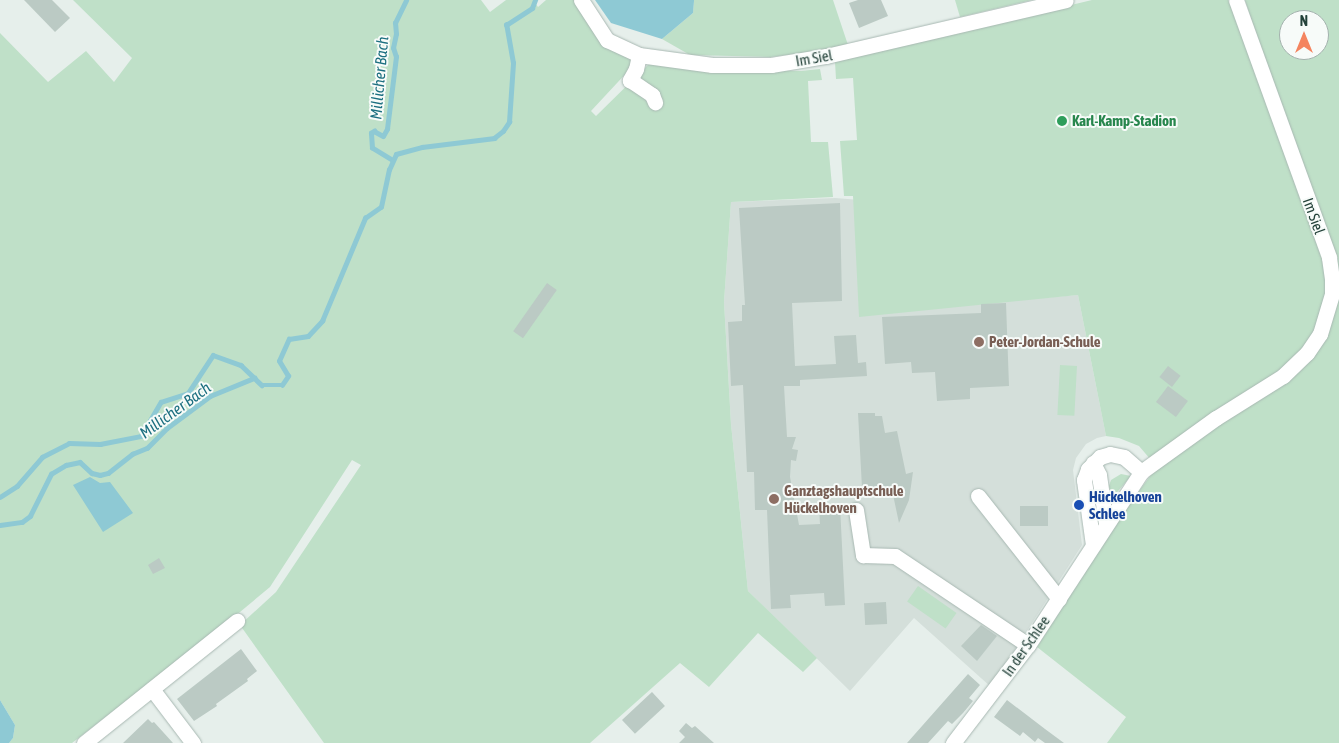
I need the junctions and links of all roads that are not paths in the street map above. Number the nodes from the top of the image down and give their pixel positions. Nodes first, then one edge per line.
1 (581, 0) edge
2 (1066, 0) edge
3 (1236, 0) edge
4 (639, 55) junction
5 (655, 102) dead end
6 (1093, 463) junction
7 (1141, 472) junction
8 (978, 496) dead end
9 (856, 510) dead end
10 (1106, 524) junction
11 (1093, 545) junction
12 (1059, 599) junction
13 (237, 621) dead end
14 (1028, 645) junction
15 (152, 689) junction
16 (84, 743) edge
17 (193, 743) edge
18 (952, 743) edge

1 - 4 street, Im Siel
2 - 4 street, Im Siel
3 - 7 street, Im Siel
4 - 5 street
6 - 7 street
6 - 10 street
6 - 11 street
7 - 10 street, In der Schlee
8 - 12 street
9 - 14 street
10 - 11 street, In der Schlee
11 - 12 street, In der Schlee
12 - 14 street, In der Schlee
13 - 15 street
14 - 18 street, In der Schlee
15 - 16 street
15 - 17 street

